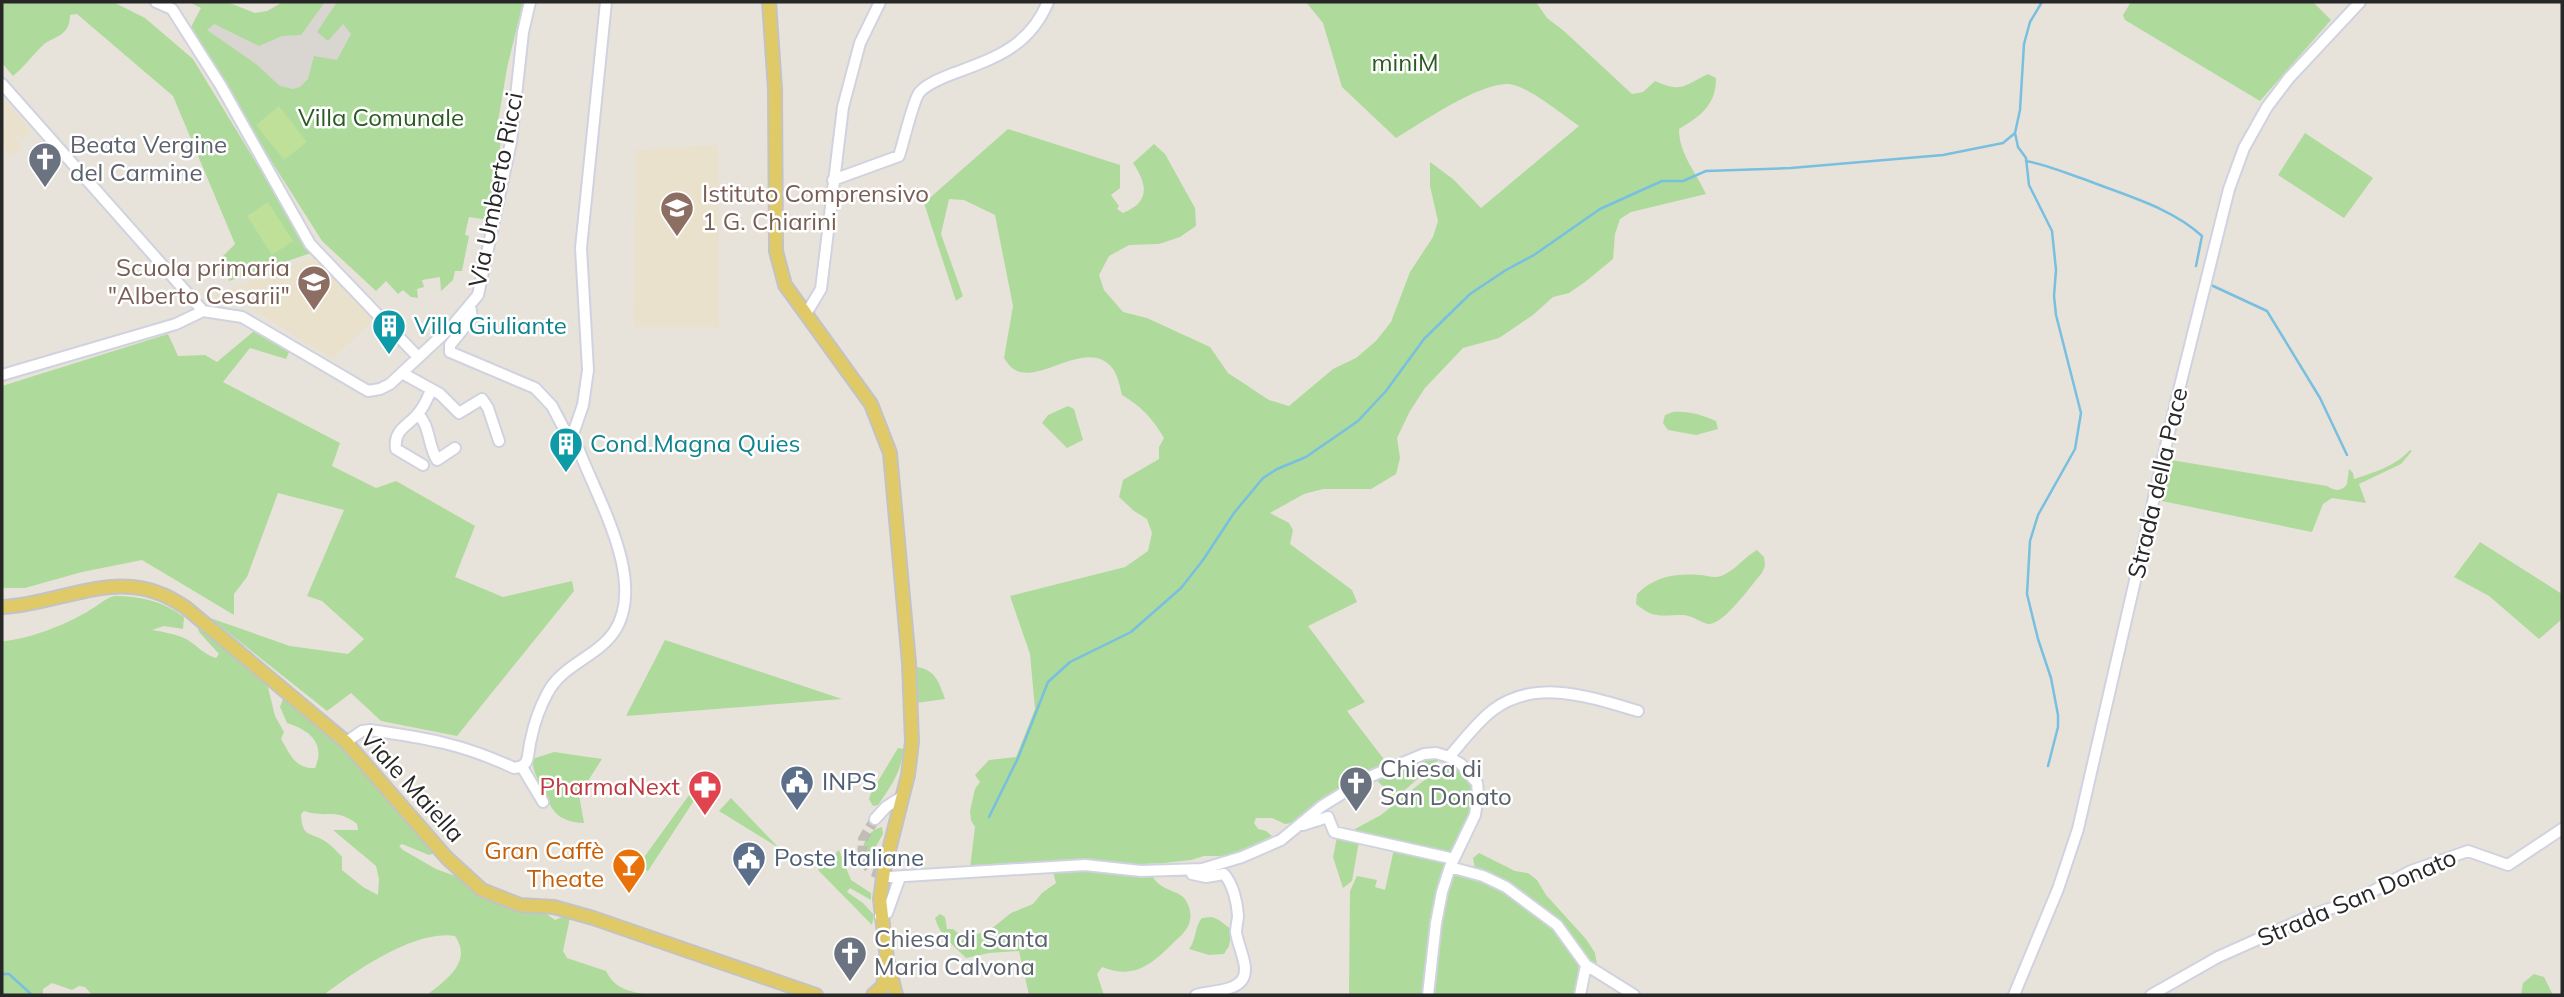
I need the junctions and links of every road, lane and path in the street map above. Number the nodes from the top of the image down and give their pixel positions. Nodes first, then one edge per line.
1 (156, 2) edge
2 (530, 2) edge
3 (606, 2) edge
4 (769, 2) edge
5 (880, 2) edge
6 (1048, 2) edge
7 (2360, 2) edge
8 (2, 84) edge
9 (833, 180) junction
10 (470, 305) junction
11 (204, 311) junction
12 (806, 314) junction
13 (418, 357) junction
14 (402, 373) junction
15 (2, 375) edge
16 (431, 390) junction
17 (418, 414) junction
18 (573, 434) junction
19 (499, 441) dead end
20 (455, 448) dead end
21 (423, 465) dead end
22 (2, 607) edge
23 (1639, 711) dead end
24 (346, 742) junction
25 (1449, 757) junction
26 (522, 766) junction
27 (903, 796) junction
28 (543, 802) dead end
29 (897, 820) junction
30 (1296, 828) junction
31 (2562, 829) edge
32 (1452, 863) junction
33 (1172, 870) junction
34 (880, 916) junction
35 (887, 959) junction
36 (1586, 965) junction
37 (876, 993) edge
38 (816, 995) edge
39 (896, 995) edge
40 (1196, 995) edge
41 (1428, 995) edge
42 (1580, 995) edge
43 (1634, 995) edge
44 (2014, 995) edge
45 (2151, 995) edge

1 - 13 street
2 - 10 street, Via Umberto Ricci
3 - 18 street
4 - 12 main road
5 - 9 street
6 - 9 street
7 - 44 street, Strada della Pace
8 - 11 street
9 - 12 street
10 - 13 street, Via Umberto Ricci
10 - 18 street
11 - 14 street, Via Umberto Ricci
11 - 15 street
12 - 27 main road
13 - 14 street, Via Umberto Ricci
14 - 16 street
16 - 17 street
16 - 19 street
17 - 20 street
17 - 21 street
18 - 26 street
22 - 24 main road, Viale Maiella
23 - 25 street
24 - 26 street
24 - 38 main road, Viale Maiella
25 - 30 street
25 - 32 street
26 - 28 street
27 - 29 main road
27 - 29 street
29 - 34 main road
30 - 32 street
30 - 33 street
31 - 45 street, Strada San Donato
32 - 36 street
32 - 41 street
33 - 34 street
33 - 40 street
34 - 35 main road
35 - 37 main road
35 - 39 main road
36 - 42 street
36 - 43 street
37 - 39 main road

